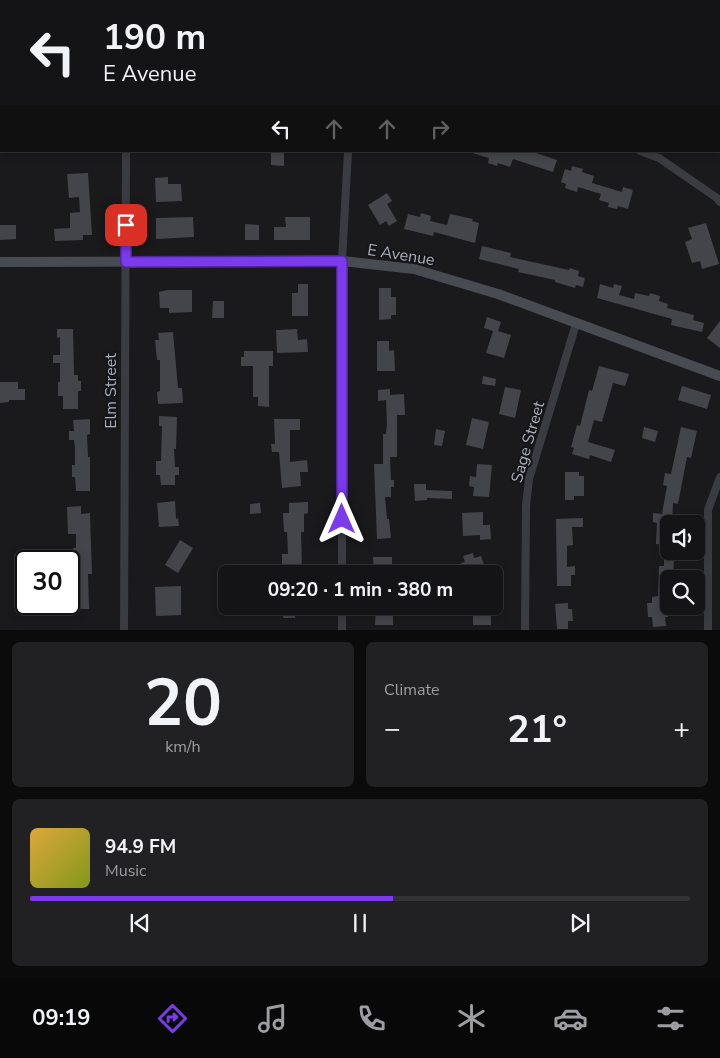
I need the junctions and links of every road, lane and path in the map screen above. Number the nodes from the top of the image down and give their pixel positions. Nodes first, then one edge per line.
1 (126, 152) edge
2 (348, 152) edge
3 (643, 152) edge
4 (719, 198) edge
5 (342, 261) junction
6 (0, 262) edge
7 (126, 262) junction
8 (576, 324) junction
9 (720, 376) edge
10 (720, 477) edge
11 (342, 565) edge
12 (342, 615) edge
13 (124, 630) edge
14 (342, 630) edge
15 (525, 630) edge
16 (708, 630) edge

1 - 7 street, Elm Street
2 - 5 street
3 - 4 street
5 - 7 street, E Avenue
5 - 8 street, E Avenue
5 - 11 street
6 - 7 street, E Avenue
7 - 13 street, Elm Street
8 - 9 street, E Avenue
8 - 15 street, Sage Street
10 - 16 street
12 - 14 street

